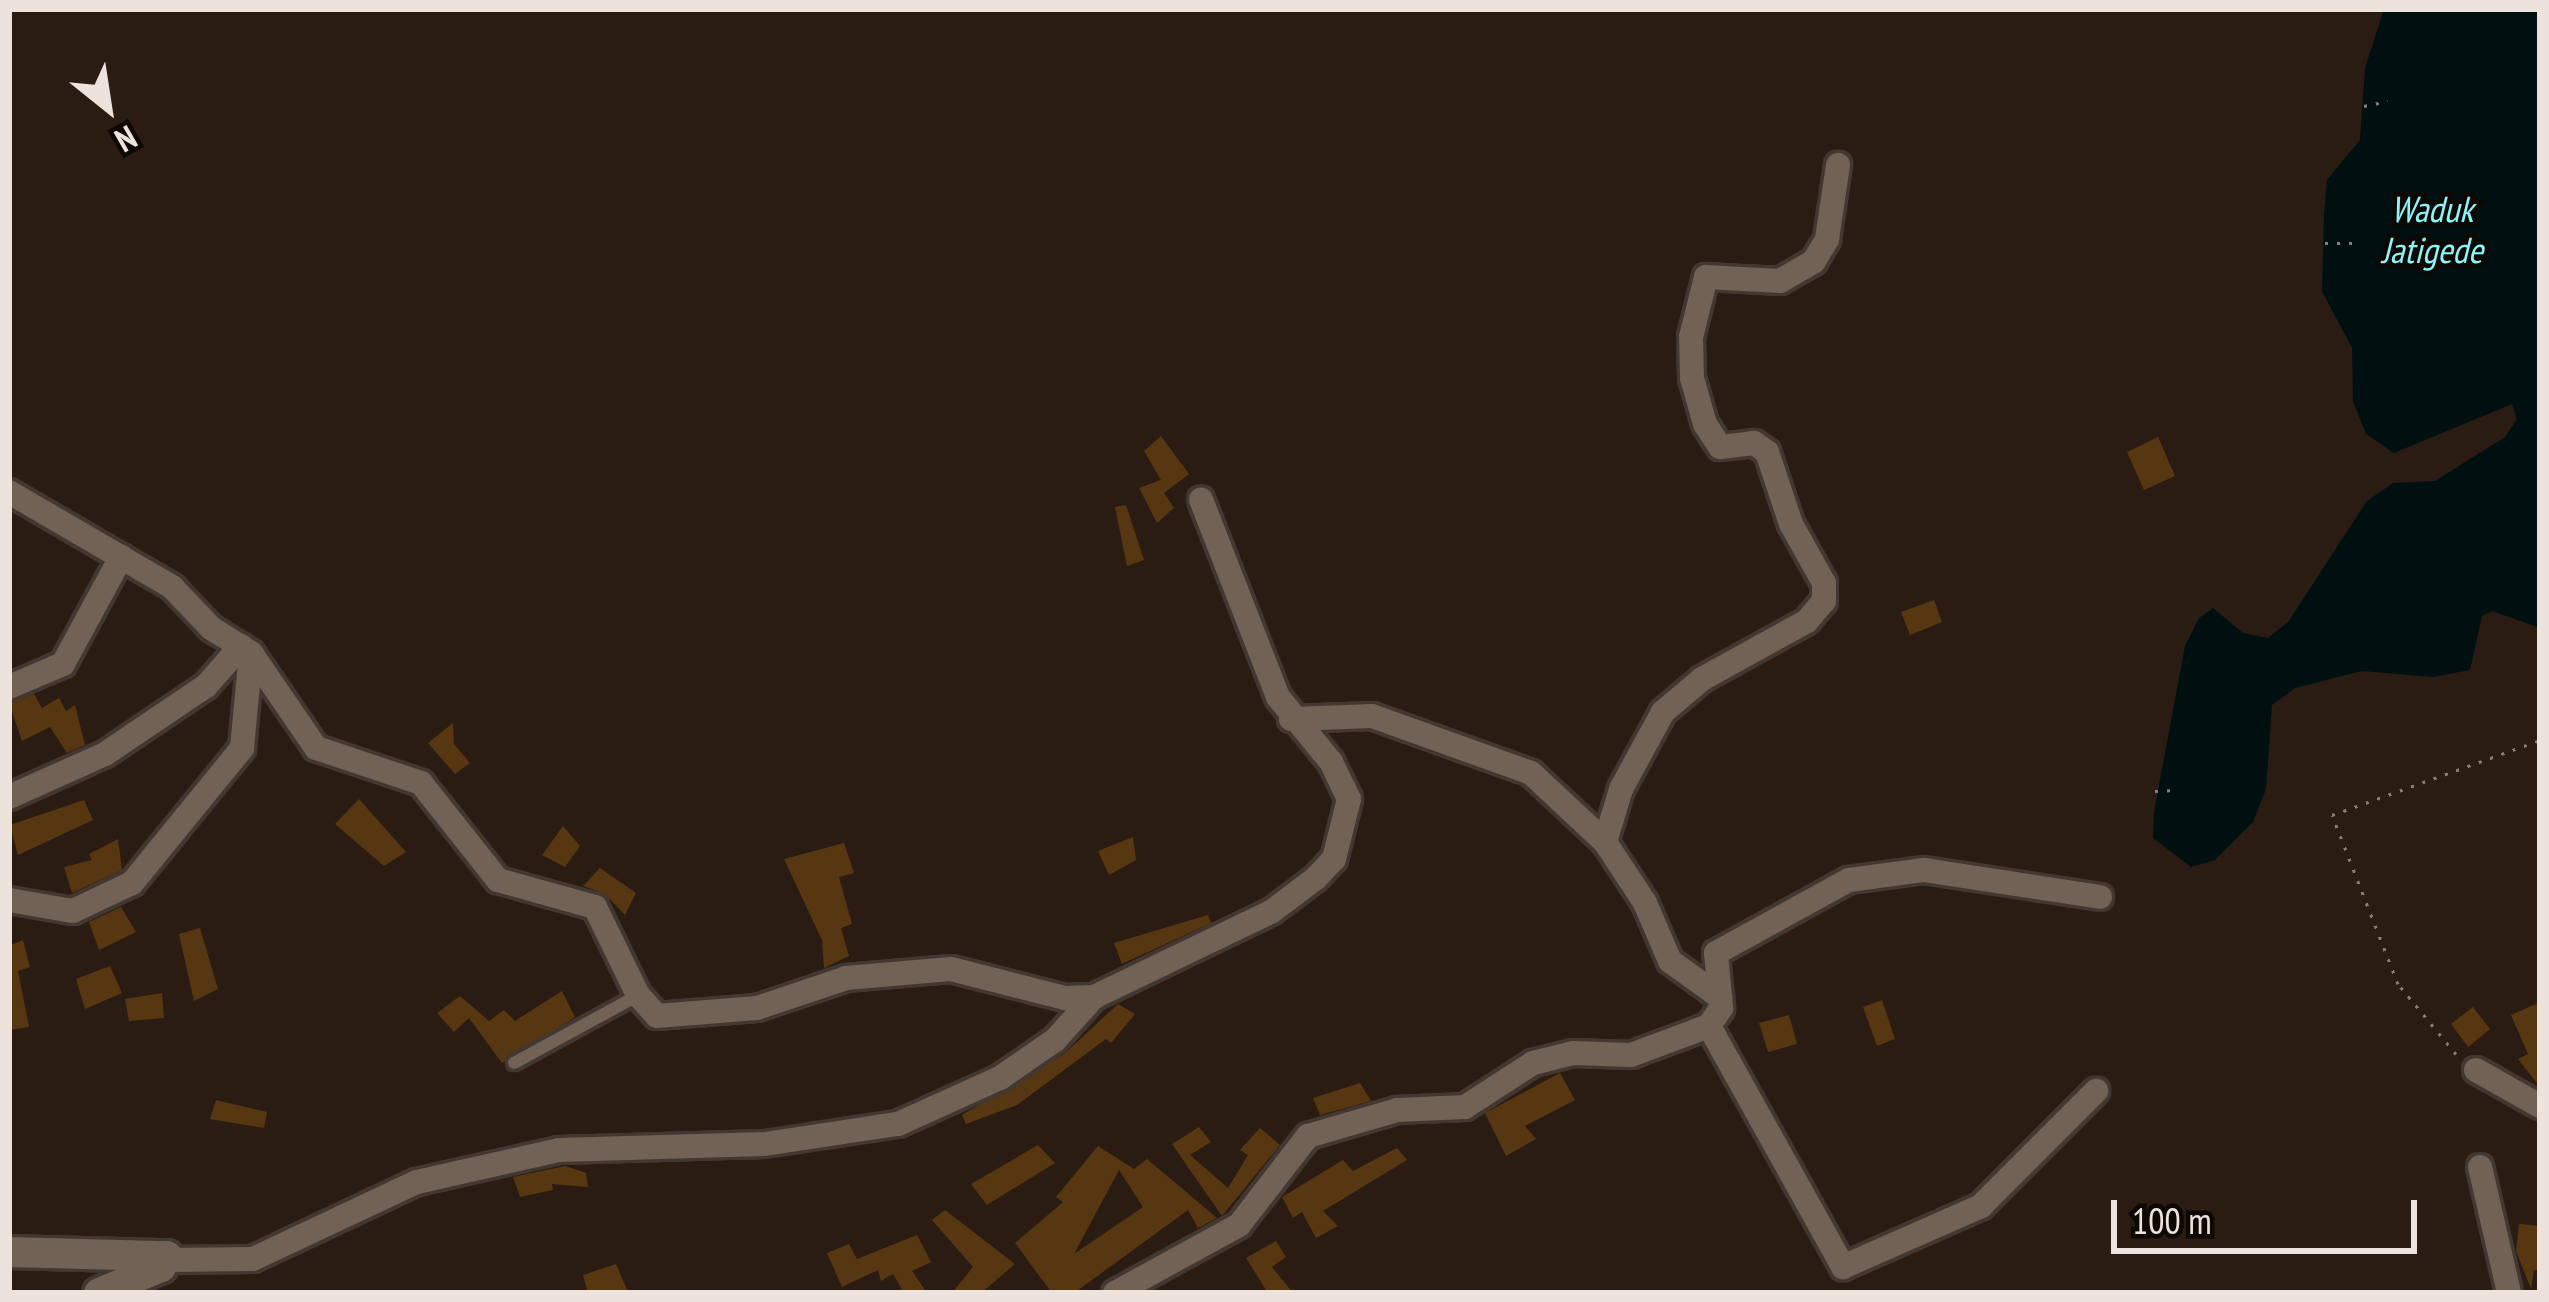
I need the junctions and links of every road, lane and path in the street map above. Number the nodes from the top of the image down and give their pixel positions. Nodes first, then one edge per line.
1 (2387, 101) dead end
2 (2364, 106) dead end
3 (1838, 165) dead end
4 (2325, 243) dead end
5 (2360, 243) dead end
6 (9, 492) edge
7 (1201, 499) dead end
8 (122, 557) junction
9 (246, 650) junction
10 (9, 686) edge
11 (1291, 719) junction
12 (2540, 740) edge
13 (2176, 790) dead end
14 (2156, 791) dead end
15 (9, 796) edge
16 (1605, 842) junction
17 (2100, 897) dead end
18 (9, 900) edge
19 (638, 995) junction
20 (1094, 997) junction
21 (1720, 997) junction
22 (1709, 1026) junction
23 (514, 1063) dead end
24 (2476, 1070) joint
25 (2096, 1091) dead end
26 (2540, 1106) edge
27 (2480, 1167) dead end
28 (9, 1252) edge
29 (168, 1260) junction
30 (99, 1293) edge
31 (1115, 1293) edge
32 (2509, 1293) edge

1 - 2 path
3 - 16 street
4 - 5 path
6 - 8 street
7 - 11 street
8 - 9 street
8 - 10 street
9 - 15 street
9 - 18 street
9 - 19 street
11 - 16 street
11 - 20 street
12 - 24 path
13 - 14 path
16 - 21 street
17 - 21 street
19 - 20 street
19 - 23 lane
20 - 29 street
21 - 22 street
22 - 25 street
22 - 31 street
24 - 26 street
27 - 32 street
28 - 29 street
29 - 30 street

